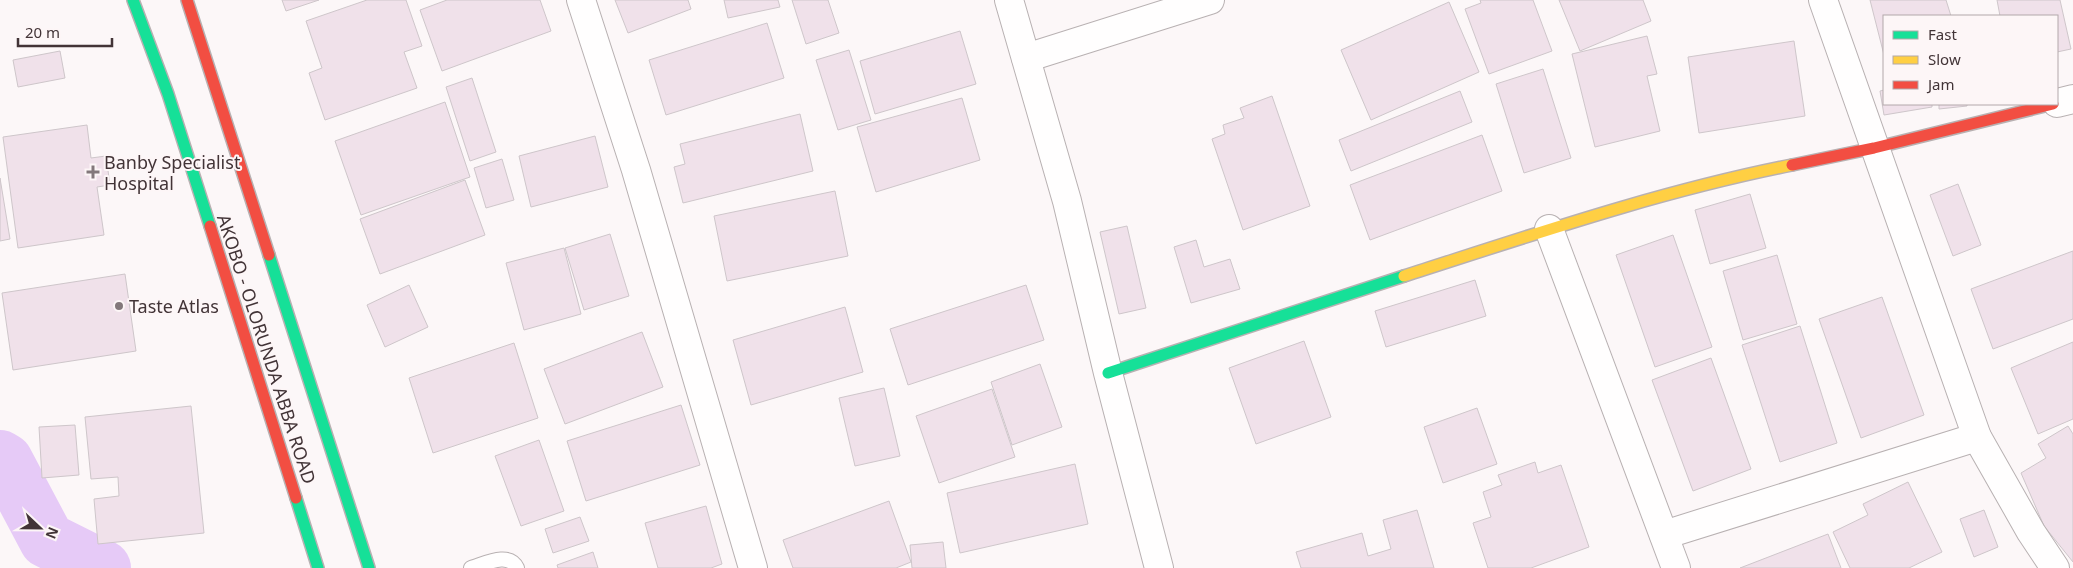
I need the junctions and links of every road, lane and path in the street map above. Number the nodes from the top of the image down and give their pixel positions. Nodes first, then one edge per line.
1 (133, 0) edge
2 (187, 0) edge
3 (581, 0) edge
4 (1009, 0) edge
5 (1210, 0) edge
6 (1823, 0) edge
7 (1026, 58) junction
8 (2073, 99) edge
9 (2058, 103) edge
10 (2049, 105) edge
11 (1874, 148) junction
12 (1549, 230) junction
13 (1108, 373) junction
14 (1977, 437) junction
15 (1664, 535) junction
16 (318, 568) edge
17 (369, 568) edge
18 (471, 568) edge
19 (517, 568) edge
20 (753, 568) edge
21 (1159, 568) edge
22 (1676, 568) edge
23 (2055, 568) edge

1 - 16 main road, AKOBO - OLORUNDA ABBA ROAD
2 - 17 main road, AKOBO - OLORUNDA ABBA ROAD
3 - 20 street
4 - 7 street
5 - 7 street
6 - 11 street
7 - 13 street
8 - 9 street
10 - 11 main road
11 - 12 main road
11 - 14 street
12 - 13 main road
12 - 15 street
13 - 21 street
14 - 15 street
14 - 23 street
15 - 22 street
18 - 19 lane

